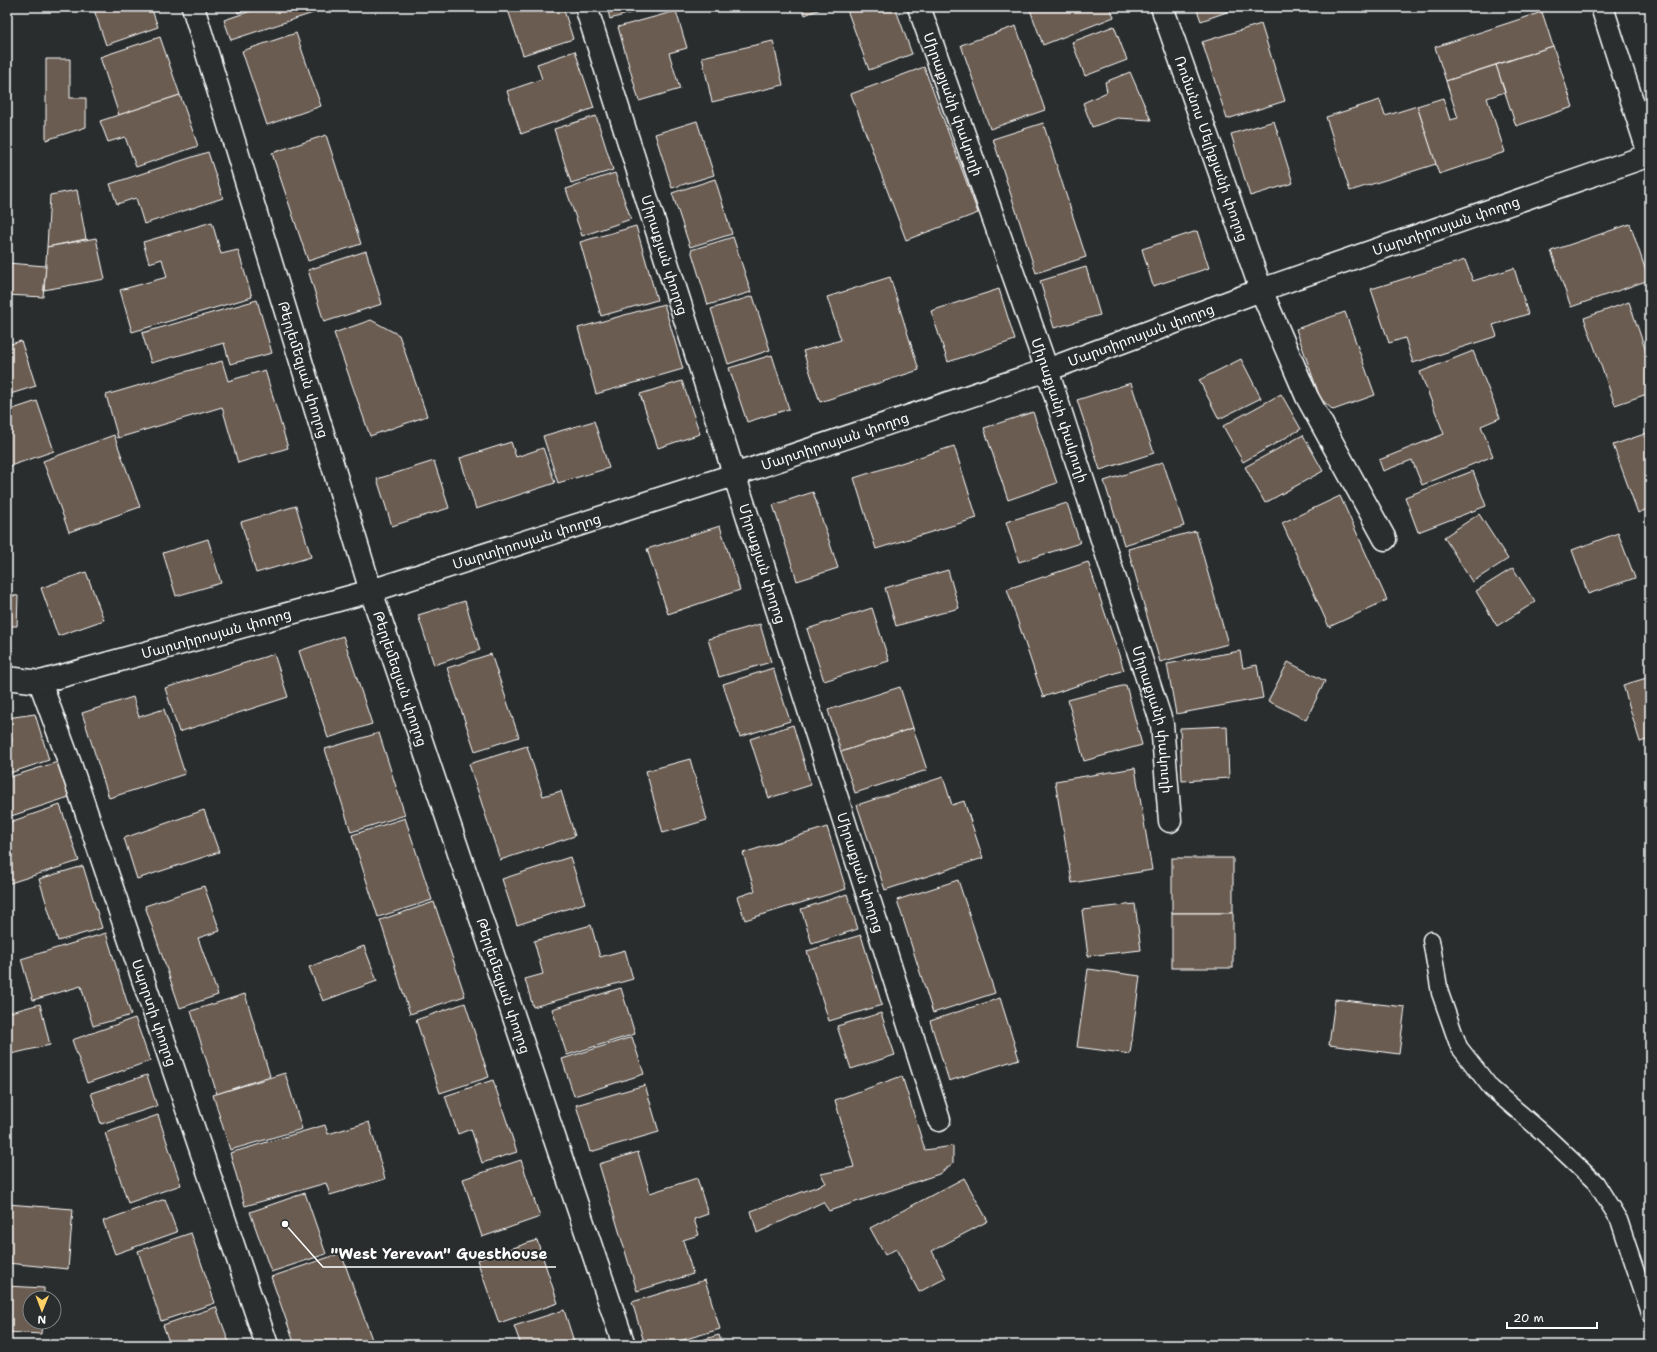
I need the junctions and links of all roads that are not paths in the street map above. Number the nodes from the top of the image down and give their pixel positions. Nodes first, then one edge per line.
1 (193, 7) edge
2 (586, 7) edge
3 (919, 7) edge
4 (1162, 7) edge
5 (1602, 7) edge
6 (1650, 156) edge
7 (1261, 290) junction
8 (1047, 370) junction
9 (734, 475) junction
10 (1385, 539) dead end
11 (371, 591) junction
12 (7, 678) edge
13 (40, 682) junction
14 (1170, 821) dead end
15 (1430, 940) dead end
16 (938, 1120) dead end
17 (1650, 1312) edge
18 (267, 1345) edge
19 (624, 1345) edge

1 - 11 street, Թերլեմեզյան փողոց
2 - 9 street, Միրաքյան փողոց
3 - 8 street, Միրաքյանի փակուղի
4 - 7 street, Ռոմանոս Մելիքյանի փողոց
5 - 6 street
6 - 7 street, Մարտիրոսյան փողոց
7 - 8 street, Մարտիրոսյան փողոց
7 - 10 street, Ռոմանոս Մելիքյանի փողոց
8 - 9 street, Մարտիրոսյան փողոց
8 - 14 street, Միրաքյանի փակուղի
9 - 11 street, Մարտիրոսյան փողոց
9 - 16 street, Միրաքյան փողոց
11 - 13 street, Մարտիրոսյան փողոց
11 - 19 street, Թերլեմեզյան փողոց
12 - 13 street, Մարտիրոսյան փողոց
13 - 18 street, Սպորտի փողոց
15 - 17 lane

